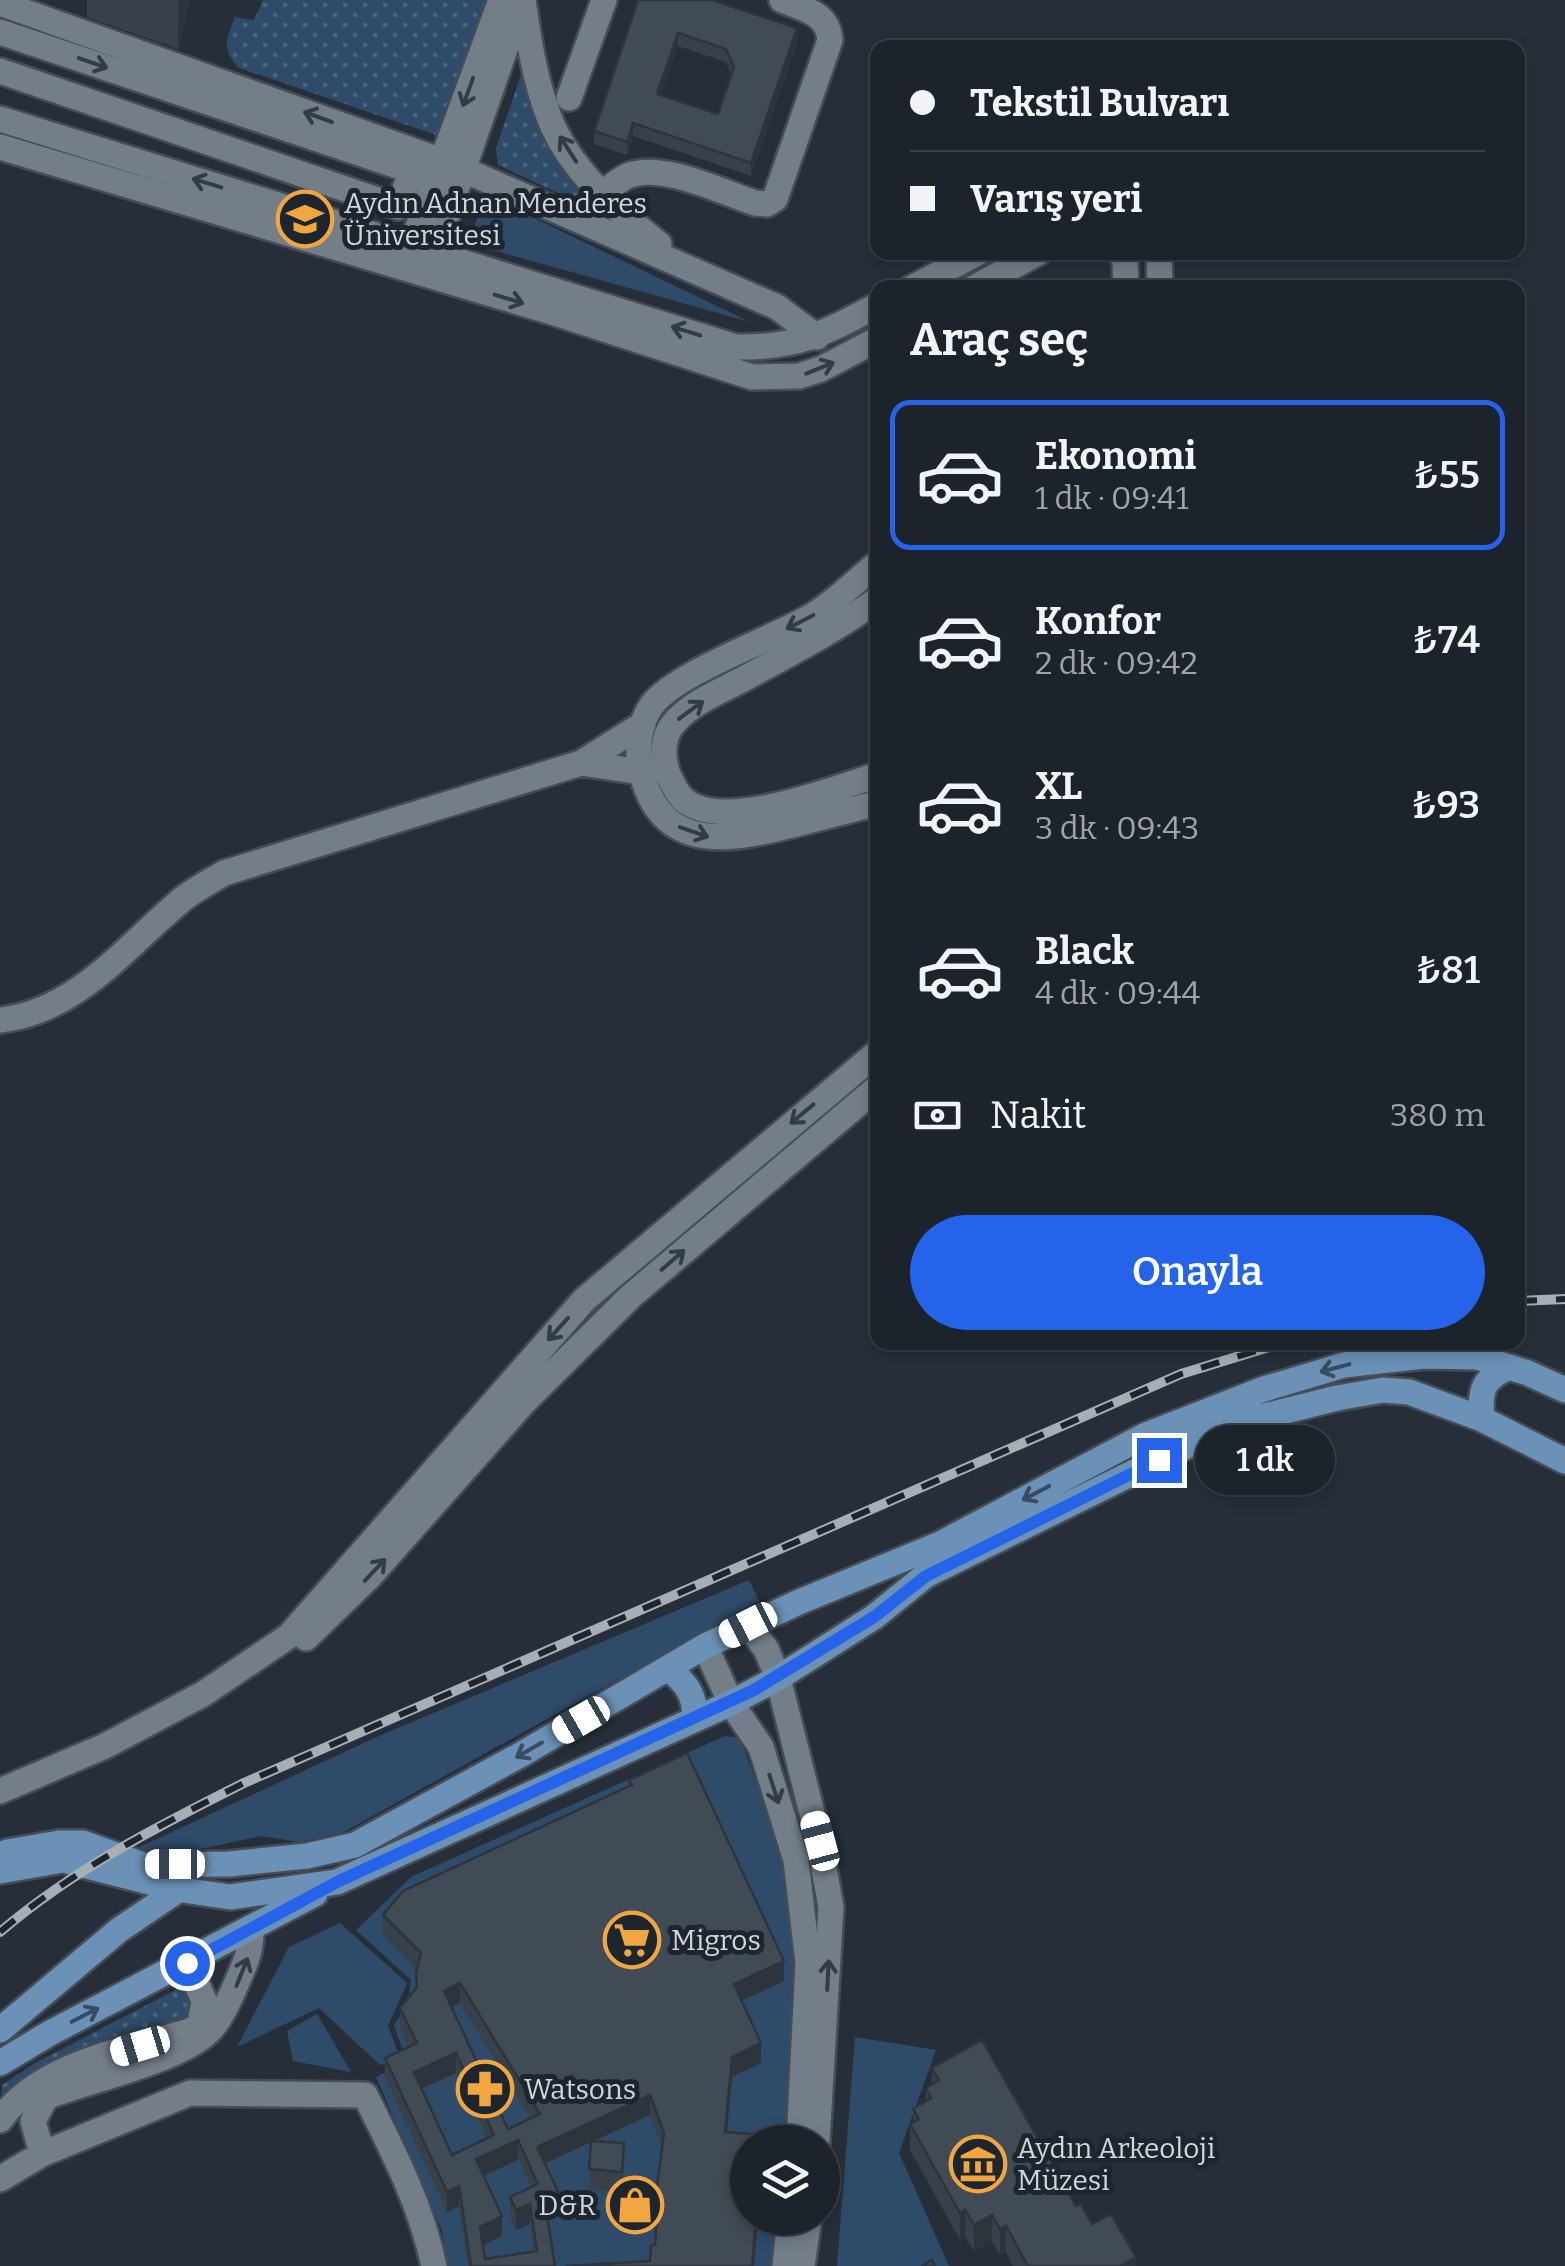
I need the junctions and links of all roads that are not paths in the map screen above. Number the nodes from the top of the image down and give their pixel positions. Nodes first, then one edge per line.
1 (501, 0) edge
2 (523, 0) edge
3 (604, 0) edge
4 (782, 0) edge
5 (0, 3) edge
6 (0, 32) edge
7 (0, 71) edge
8 (568, 98) dead end
9 (0, 119) edge
10 (0, 147) edge
11 (438, 170) junction
12 (603, 194) junction
13 (420, 256) junction
14 (964, 260) edge
15 (1025, 260) edge
16 (686, 266) junction
17 (927, 280) edge
18 (988, 280) edge
19 (870, 310) edge
20 (817, 337) junction
21 (870, 344) edge
22 (870, 570) edge
23 (870, 605) edge
24 (643, 724) junction
25 (581, 763) junction
26 (641, 772) junction
27 (870, 777) edge
28 (870, 805) edge
29 (0, 1020) edge
30 (870, 1059) edge
31 (870, 1094) edge
32 (1510, 1367) junction
33 (1565, 1390) edge
34 (1482, 1419) junction
35 (1557, 1445) edge
36 (748, 1625) junction
37 (705, 1646) junction
38 (669, 1669) junction
39 (778, 1678) junction
40 (730, 1702) junction
41 (696, 1718) junction
42 (29, 1778) junction
43 (0, 1779) edge
44 (0, 1791) edge
45 (0, 1804) edge
46 (229, 1864) junction
47 (2, 1867) edge
48 (123, 1876) junction
49 (337, 1882) junction
50 (176, 1890) junction
51 (251, 1928) junction
52 (119, 1930) junction
53 (187, 1963) junction
54 (29, 2006) junction
55 (0, 2030) edge
56 (50, 2033) junction
57 (0, 2063) edge
58 (0, 2120) edge
59 (800, 2125) edge
60 (818, 2125) edge
61 (42, 2154) junction
62 (0, 2178) edge
63 (788, 2235) edge
64 (807, 2235) edge
65 (434, 2266) edge
66 (785, 2266) edge
67 (802, 2266) edge

1 -> 11 street
2 - 11 street
12 -> 2 street
3 - 8 street
4 - 12 street
11 -> 5 street
6 -> 11 street
7 - 11 street
13 -> 9 street
10 - 13 street
11 - 13 street
11 - 16 street
12 - 16 street
20 -> 13 street
13 -> 21 street
14 - 17 street
15 - 18 street
16 - 20 street
19 - 20 street
22 -> 24 street
27 -> 23 street
24 - 25 street
24 - 26 street
25 - 26 street
25 - 29 street
26 -> 28 street
30 -> 42 street
45 -> 31 street
32 - 33 main road
32 - 34 main road
32 -> 36 main road
34 - 35 main road
34 - 39 main road
36 - 37 main road
36 - 39 street
37 - 38 main road
37 - 40 street
38 - 41 main road
38 -> 46 main road
39 - 40 main road
60 -> 39 street
40 - 41 main road
40 -> 59 street
41 - 49 main road
42 - 43 street
42 - 44 street
46 - 47 main road
46 - 50 main road
47 - 48 main road
48 - 50 main road
48 - 52 main road
49 - 50 main road
49 - 51 main road
50 - 52 main road
51 - 53 main road
61 -> 51 street
52 - 54 main road
56 -> 53 main road
53 - 58 street
54 - 55 main road
54 - 56 main road
56 - 57 main road
61 - 62 street
61 - 65 street
63 - 66 street
64 - 67 street

